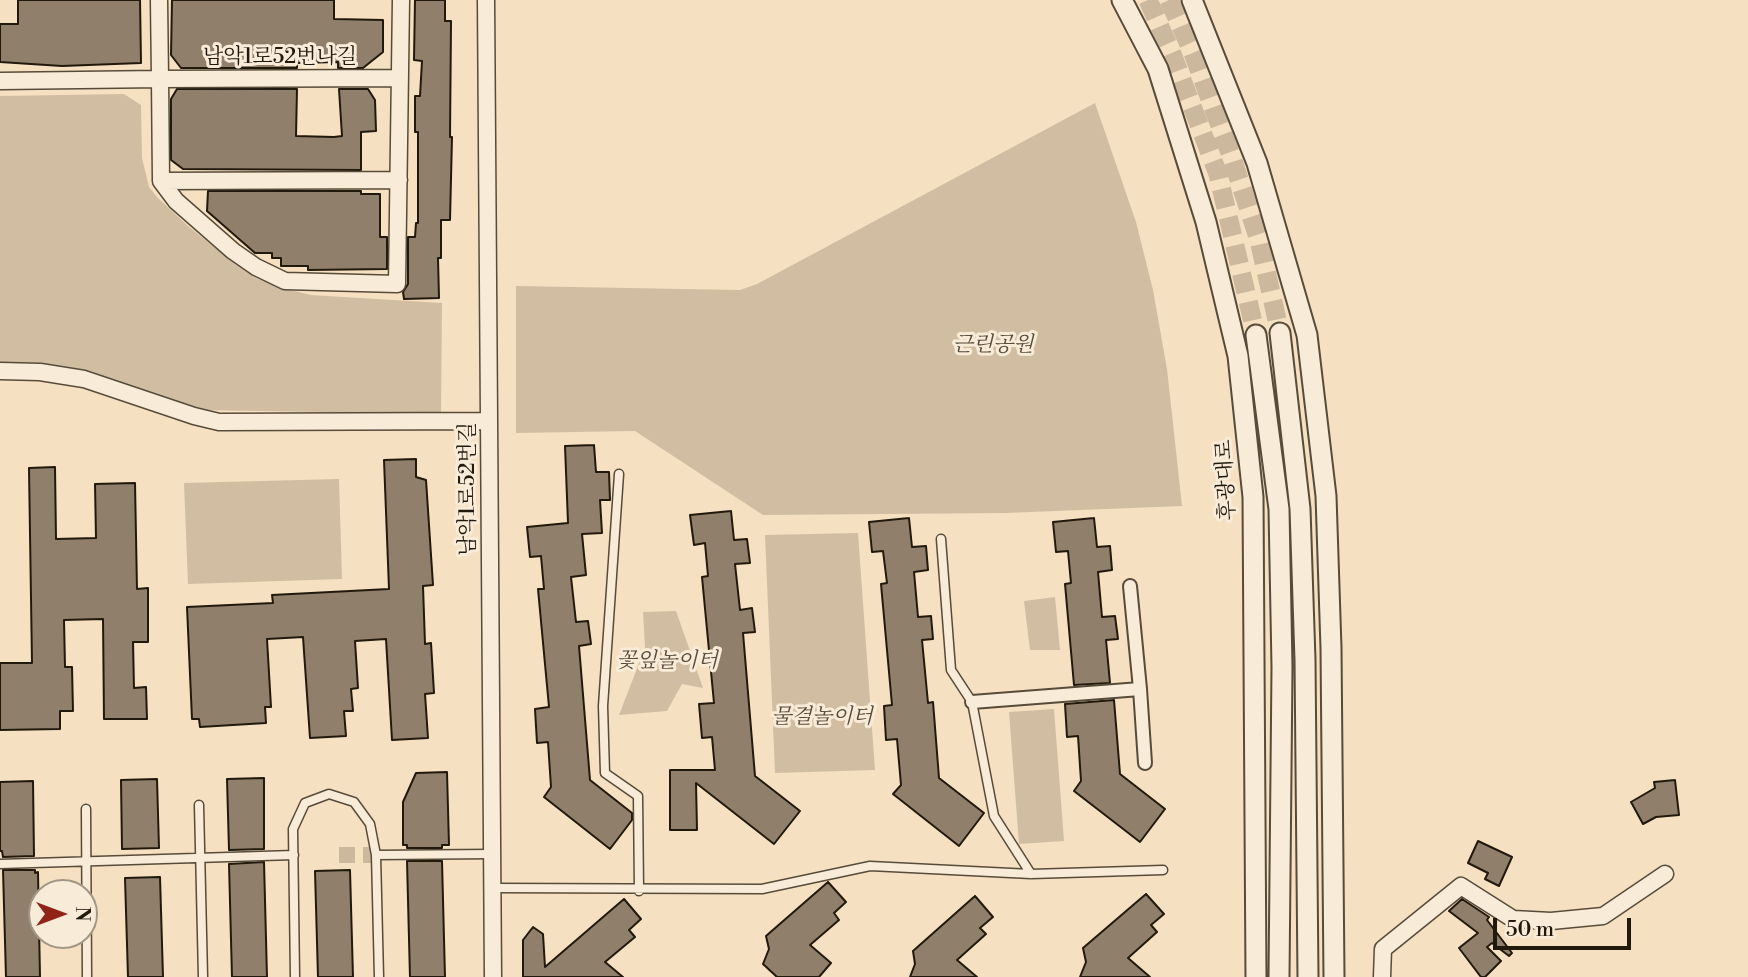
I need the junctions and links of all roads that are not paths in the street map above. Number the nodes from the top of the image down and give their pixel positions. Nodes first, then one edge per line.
1 (159, 0) edge
2 (401, 0) edge
3 (486, 0) edge
4 (1122, 0) edge
5 (1192, 0) edge
6 (400, 78) junction
7 (160, 79) junction
8 (0, 81) edge
9 (399, 180) junction
10 (161, 181) junction
11 (1280, 333) tunnel mouth
12 (1256, 335) tunnel mouth
13 (0, 371) edge
14 (489, 421) junction
15 (619, 474) dead end
16 (941, 539) dead end
17 (1130, 586) dead end
18 (1140, 689) junction
19 (972, 702) junction
20 (1145, 764) dead end
21 (199, 805) dead end
22 (86, 809) dead end
23 (492, 854) junction
24 (294, 855) junction
25 (376, 855) junction
26 (201, 858) junction
27 (86, 861) junction
28 (0, 864) edge
29 (1163, 870) dead end
30 (1031, 874) junction
31 (1665, 874) dead end
32 (493, 888) junction
33 (639, 891) junction
34 (87, 977) edge
35 (202, 977) edge
36 (296, 977) edge
37 (379, 977) edge
38 (493, 977) edge
39 (1256, 977) edge
40 (1279, 977) edge
41 (1308, 977) edge
42 (1335, 977) edge
43 (1382, 977) edge

1 - 7 street
2 - 6 street
3 - 14 street, 남악1로52번길
4 - 39 street, 후광대로
5 - 42 street
6 - 7 street, 남악1로52번나길
6 - 9 street
7 - 8 street, 남악1로52번나길
7 - 10 street
9 - 10 street
9 - 10 street
11 - 41 street
12 - 40 street
13 - 14 street
14 - 23 street, 남악1로52번길
15 - 33 lane
16 - 19 lane
17 - 18 street
18 - 19 street
18 - 20 street
19 - 30 lane
21 - 26 lane
22 - 27 lane
23 - 25 lane
23 - 32 street, 남악1로52번길
24 - 25 lane
24 - 26 lane
24 - 36 lane
25 - 37 lane
26 - 27 lane
26 - 35 lane
27 - 28 lane
27 - 34 lane
29 - 30 lane
30 - 33 lane
31 - 43 street
32 - 33 lane
32 - 38 street, 남악1로52번길

